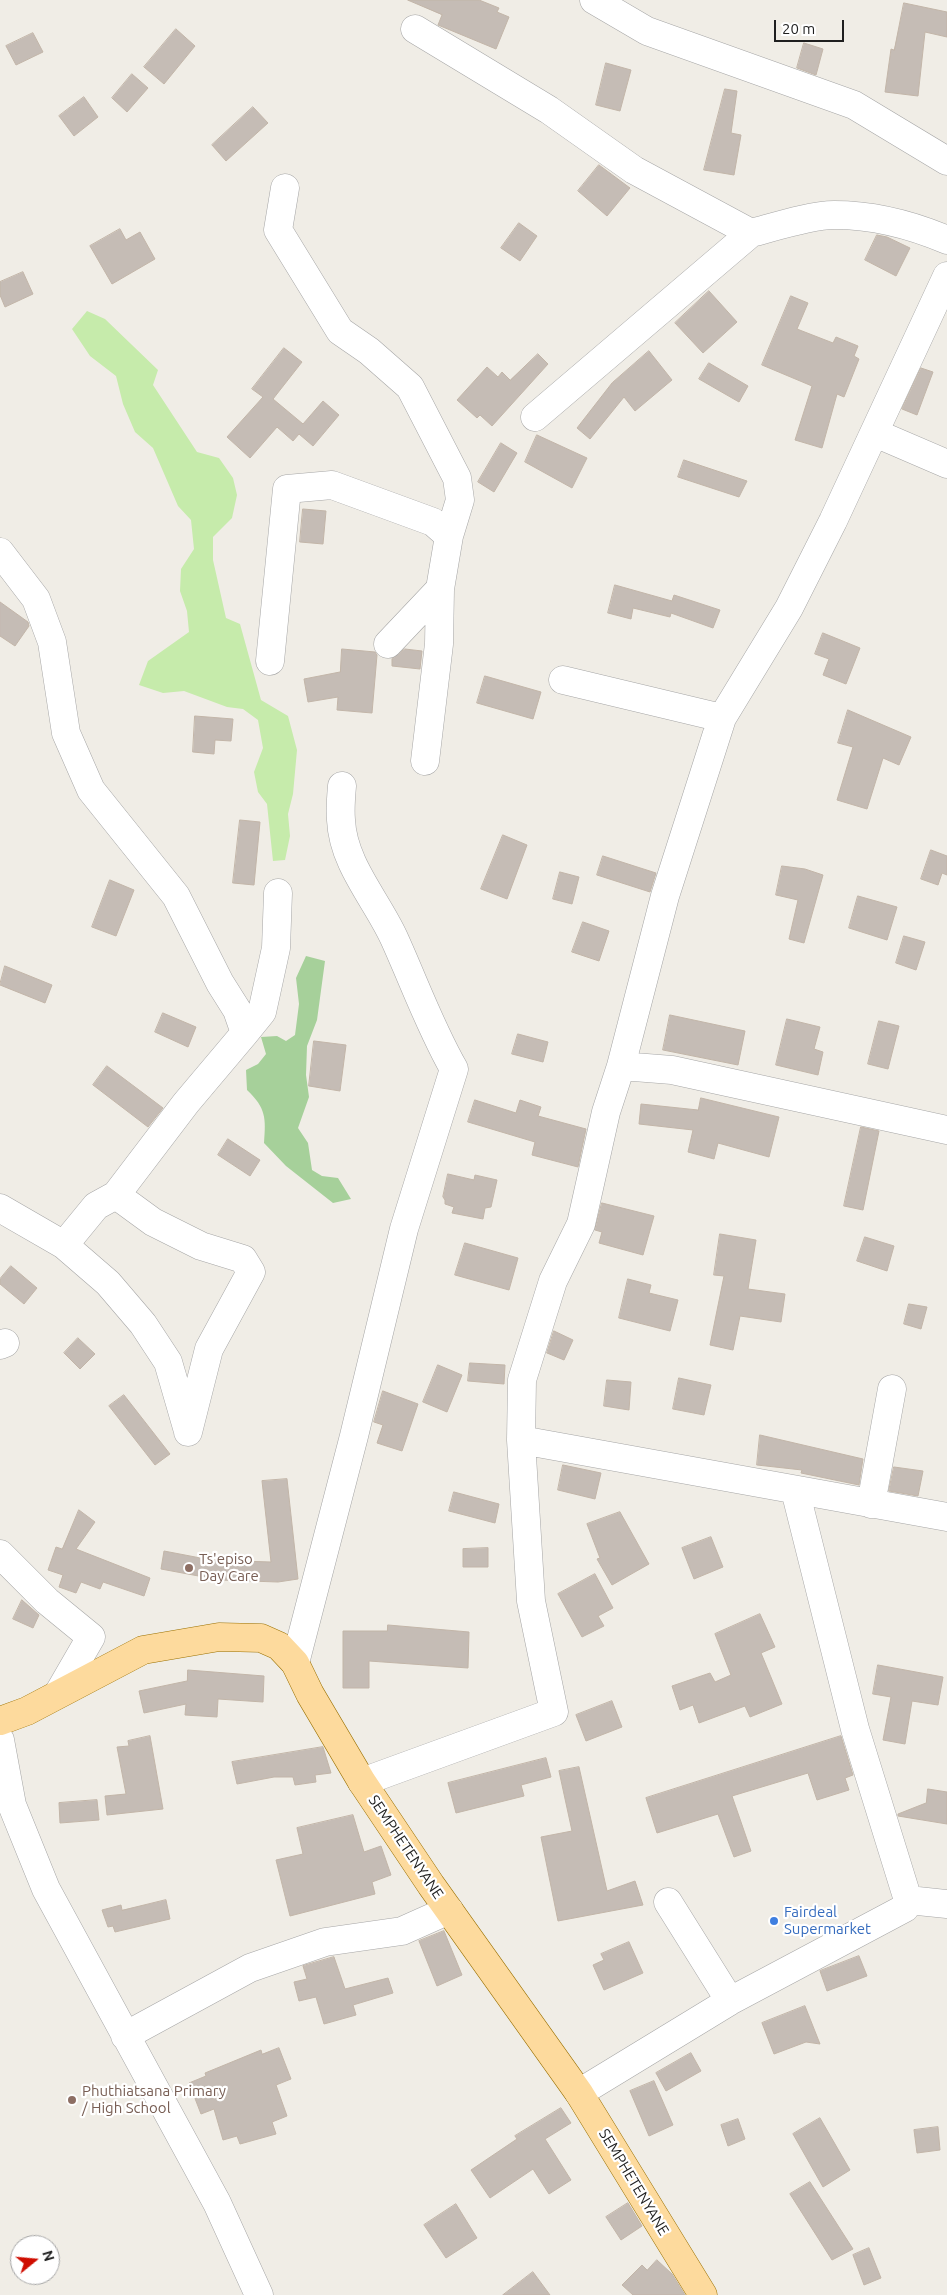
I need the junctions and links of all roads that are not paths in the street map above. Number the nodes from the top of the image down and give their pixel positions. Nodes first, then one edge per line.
1 (594, 0) edge
2 (414, 29) dead end
3 (947, 161) edge
4 (285, 188) dead end
5 (751, 233) junction
6 (947, 240) edge
7 (947, 276) edge
8 (535, 417) dead end
9 (875, 432) junction
10 (947, 464) edge
11 (449, 536) junction
12 (0, 552) edge
13 (440, 589) junction
14 (388, 644) dead end
15 (270, 661) dead end
16 (563, 680) dead end
17 (722, 718) junction
18 (425, 761) dead end
19 (342, 786) dead end
20 (278, 893) dead end
21 (244, 1033) junction
22 (621, 1066) junction
23 (947, 1130) edge
24 (116, 1195) junction
25 (0, 1208) edge
26 (64, 1245) junction
27 (892, 1389) dead end
28 (521, 1440) junction
29 (795, 1490) junction
30 (872, 1504) junction
31 (947, 1517) edge
32 (0, 1554) edge
33 (295, 1663) junction
34 (58, 1694) junction
35 (0, 1720) edge
36 (0, 1740) edge
37 (362, 1782) junction
38 (908, 1900) junction
39 (668, 1902) dead end
40 (947, 1904) edge
41 (449, 1910) junction
42 (730, 2001) junction
43 (125, 2036) junction
44 (579, 2093) junction
45 (259, 2295) edge
46 (703, 2295) edge

1 - 3 street
2 - 5 street
4 - 11 street
5 - 6 street
5 - 8 street
7 - 9 street
9 - 10 street
9 - 17 street
11 - 13 street
11 - 15 street
12 - 21 street
13 - 14 street
13 - 18 street
16 - 17 street
17 - 22 street
19 - 33 street
20 - 21 street
21 - 24 street
22 - 23 street
22 - 28 street
24 - 26 street
24 - 26 street
25 - 26 street
27 - 30 street
28 - 29 street
28 - 37 street
29 - 30 street
29 - 38 street
30 - 31 street
32 - 34 street
33 - 34 main road, SEMPHETENYANE
33 - 37 main road, SEMPHETENYANE
34 - 35 main road, SEMPHETENYANE
36 - 43 street
37 - 41 main road, SEMPHETENYANE
38 - 40 street
38 - 42 street
39 - 42 street
41 - 43 street
41 - 44 main road, SEMPHETENYANE
42 - 44 street
43 - 45 street
44 - 46 main road, SEMPHETENYANE

